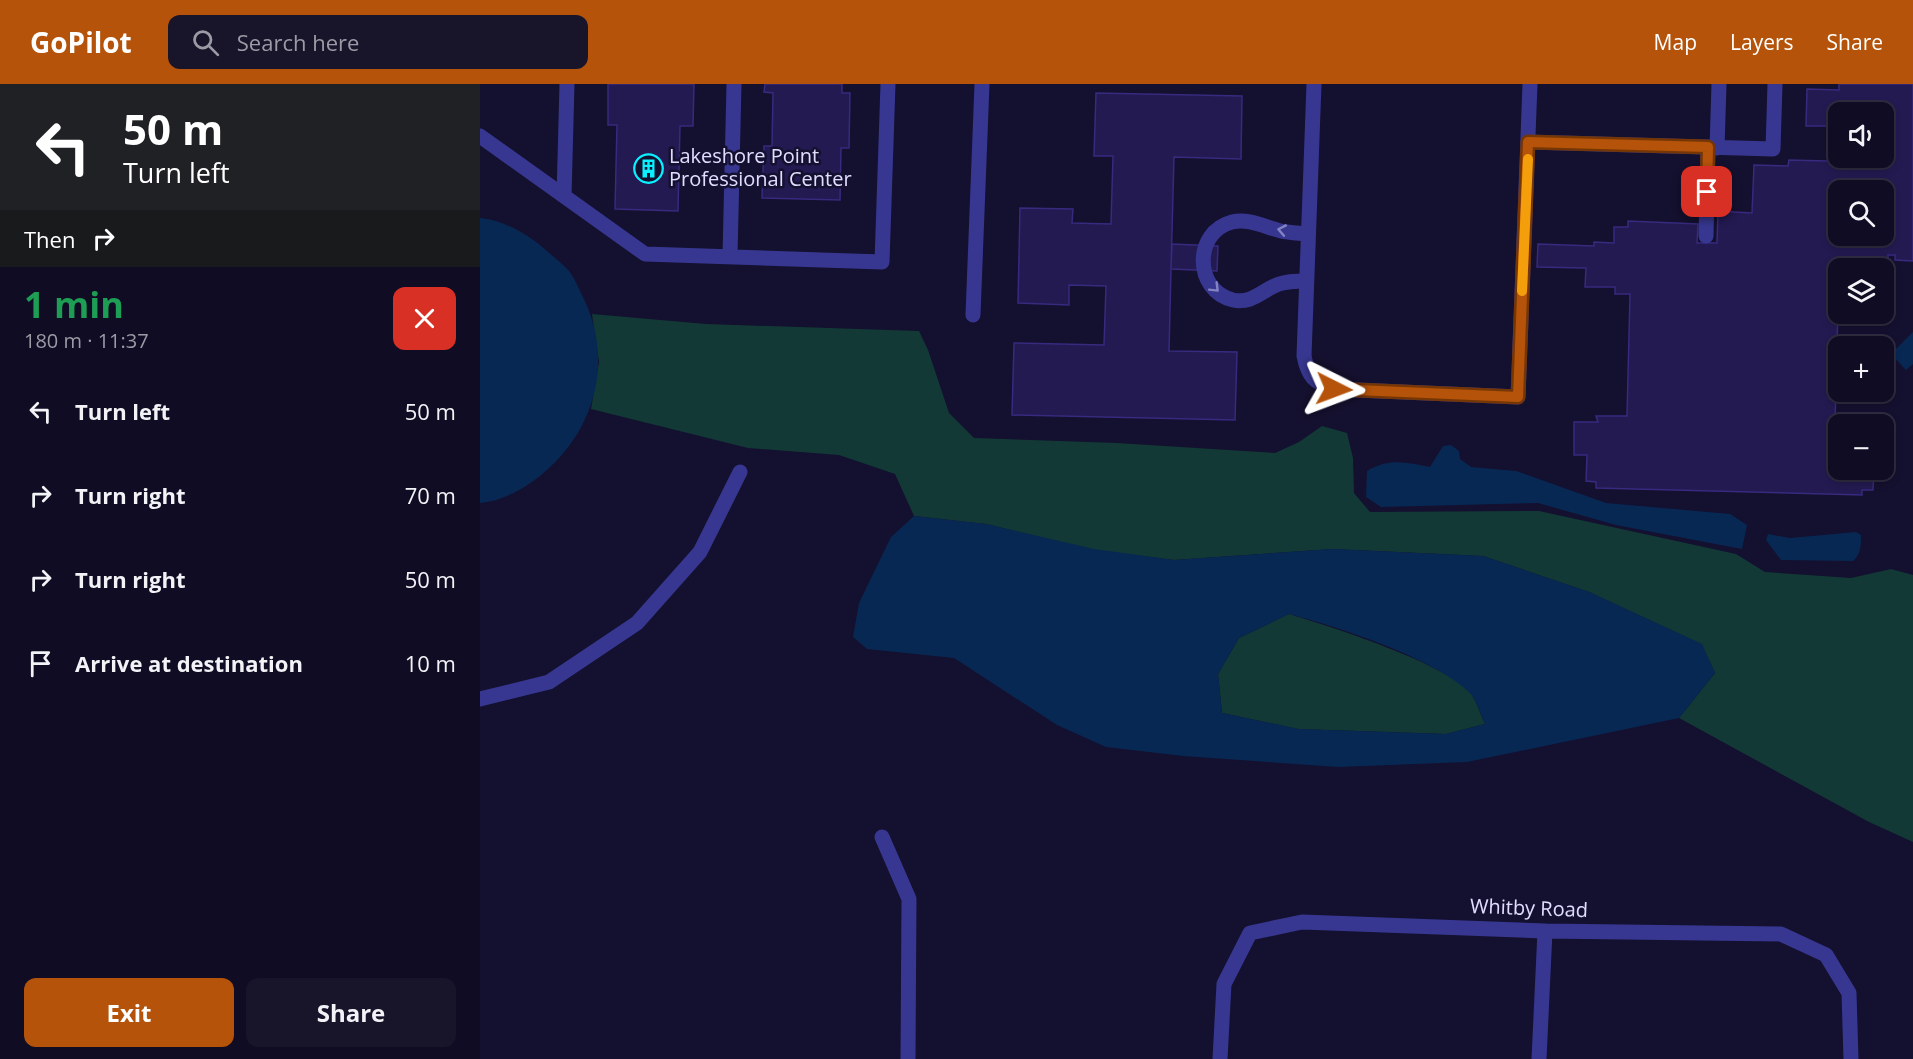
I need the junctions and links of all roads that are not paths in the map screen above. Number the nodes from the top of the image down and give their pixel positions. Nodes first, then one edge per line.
1 (567, 84) edge
2 (734, 84) edge
3 (888, 84) edge
4 (982, 84) edge
5 (1314, 84) edge
6 (1530, 84) edge
7 (1719, 84) edge
8 (1775, 84) edge
9 (480, 136) edge
10 (1528, 142) junction
11 (1713, 147) junction
12 (564, 196) junction
13 (1308, 234) junction
14 (1706, 236) dead end
15 (730, 256) junction
16 (1306, 281) junction
17 (973, 315) dead end
18 (740, 472) dead end
19 (480, 699) edge
20 (882, 837) dead end
21 (1545, 931) junction
22 (908, 1059) edge
23 (1220, 1059) edge
24 (1539, 1059) edge
25 (1851, 1059) edge

1 - 12 street
2 - 15 street
3 - 15 street
4 - 17 street
5 - 13 street
6 - 10 street
7 - 11 street
8 - 11 street
9 - 12 street
10 - 11 street
10 - 16 street
11 - 14 street
12 - 15 street
13 - 16 street
13 -> 16 street
18 - 19 street
20 - 22 street
21 - 23 street, Whitby Road
21 - 24 street
21 - 25 street, Whitby Road

